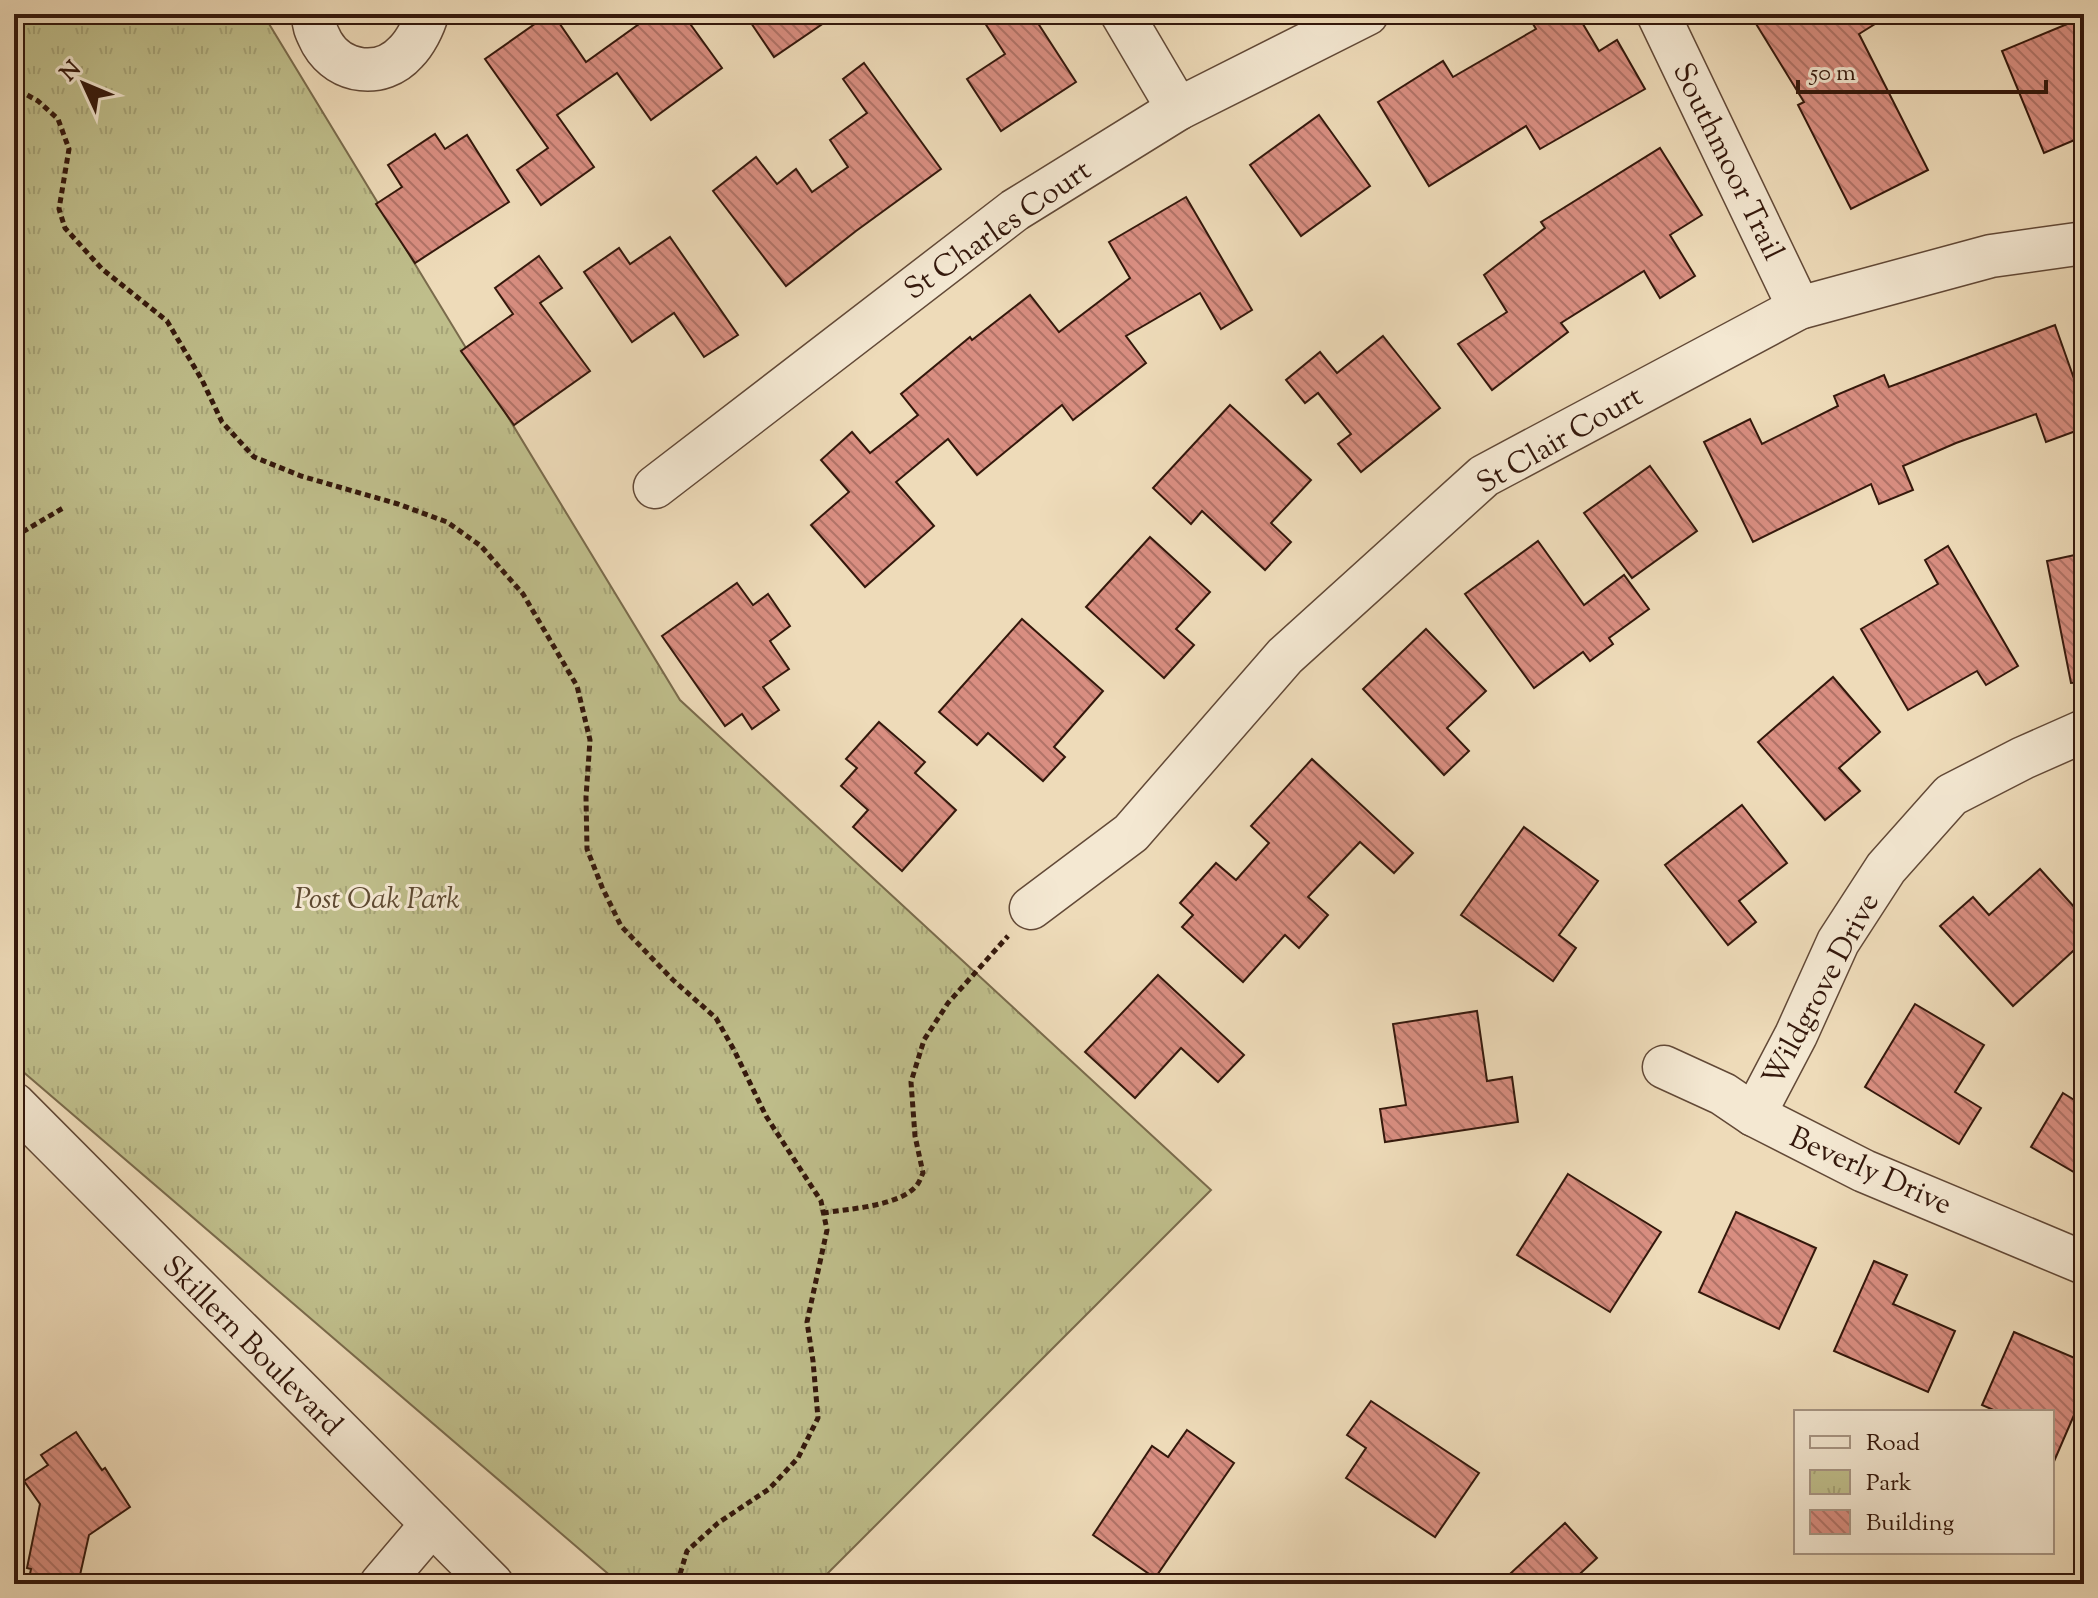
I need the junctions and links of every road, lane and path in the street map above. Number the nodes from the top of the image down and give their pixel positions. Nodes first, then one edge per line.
1 (314, 14) edge
2 (427, 14) edge
3 (1122, 14) edge
4 (1367, 14) edge
5 (1658, 14) edge
6 (14, 81) edge
7 (1178, 109) junction
8 (2084, 243) edge
9 (1799, 308) junction
10 (655, 487) dead end
11 (63, 508) dead end
12 (14, 537) edge
13 (2084, 731) edge
14 (1031, 908) joint
15 (1664, 1067) dead end
16 (14, 1104) edge
17 (1754, 1115) junction
18 (823, 1213) junction
19 (2084, 1263) edge
20 (432, 1524) junction
21 (381, 1584) edge
22 (492, 1584) edge
23 (677, 1584) edge

1 - 2 street
3 - 7 street
4 - 7 street, St Charles Court
5 - 9 street, Southmoor Trail
6 - 18 path
7 - 10 street, St Charles Court
8 - 9 street, St Clair Court
9 - 14 street, St Clair Court
11 - 12 path
13 - 17 street, Wildgrove Drive
14 - 18 path
15 - 17 street, Beverly Drive
16 - 20 street, Skillern Boulevard
17 - 19 street, Beverly Drive
18 - 23 path
20 - 21 street
20 - 22 street, Skillern Boulevard

